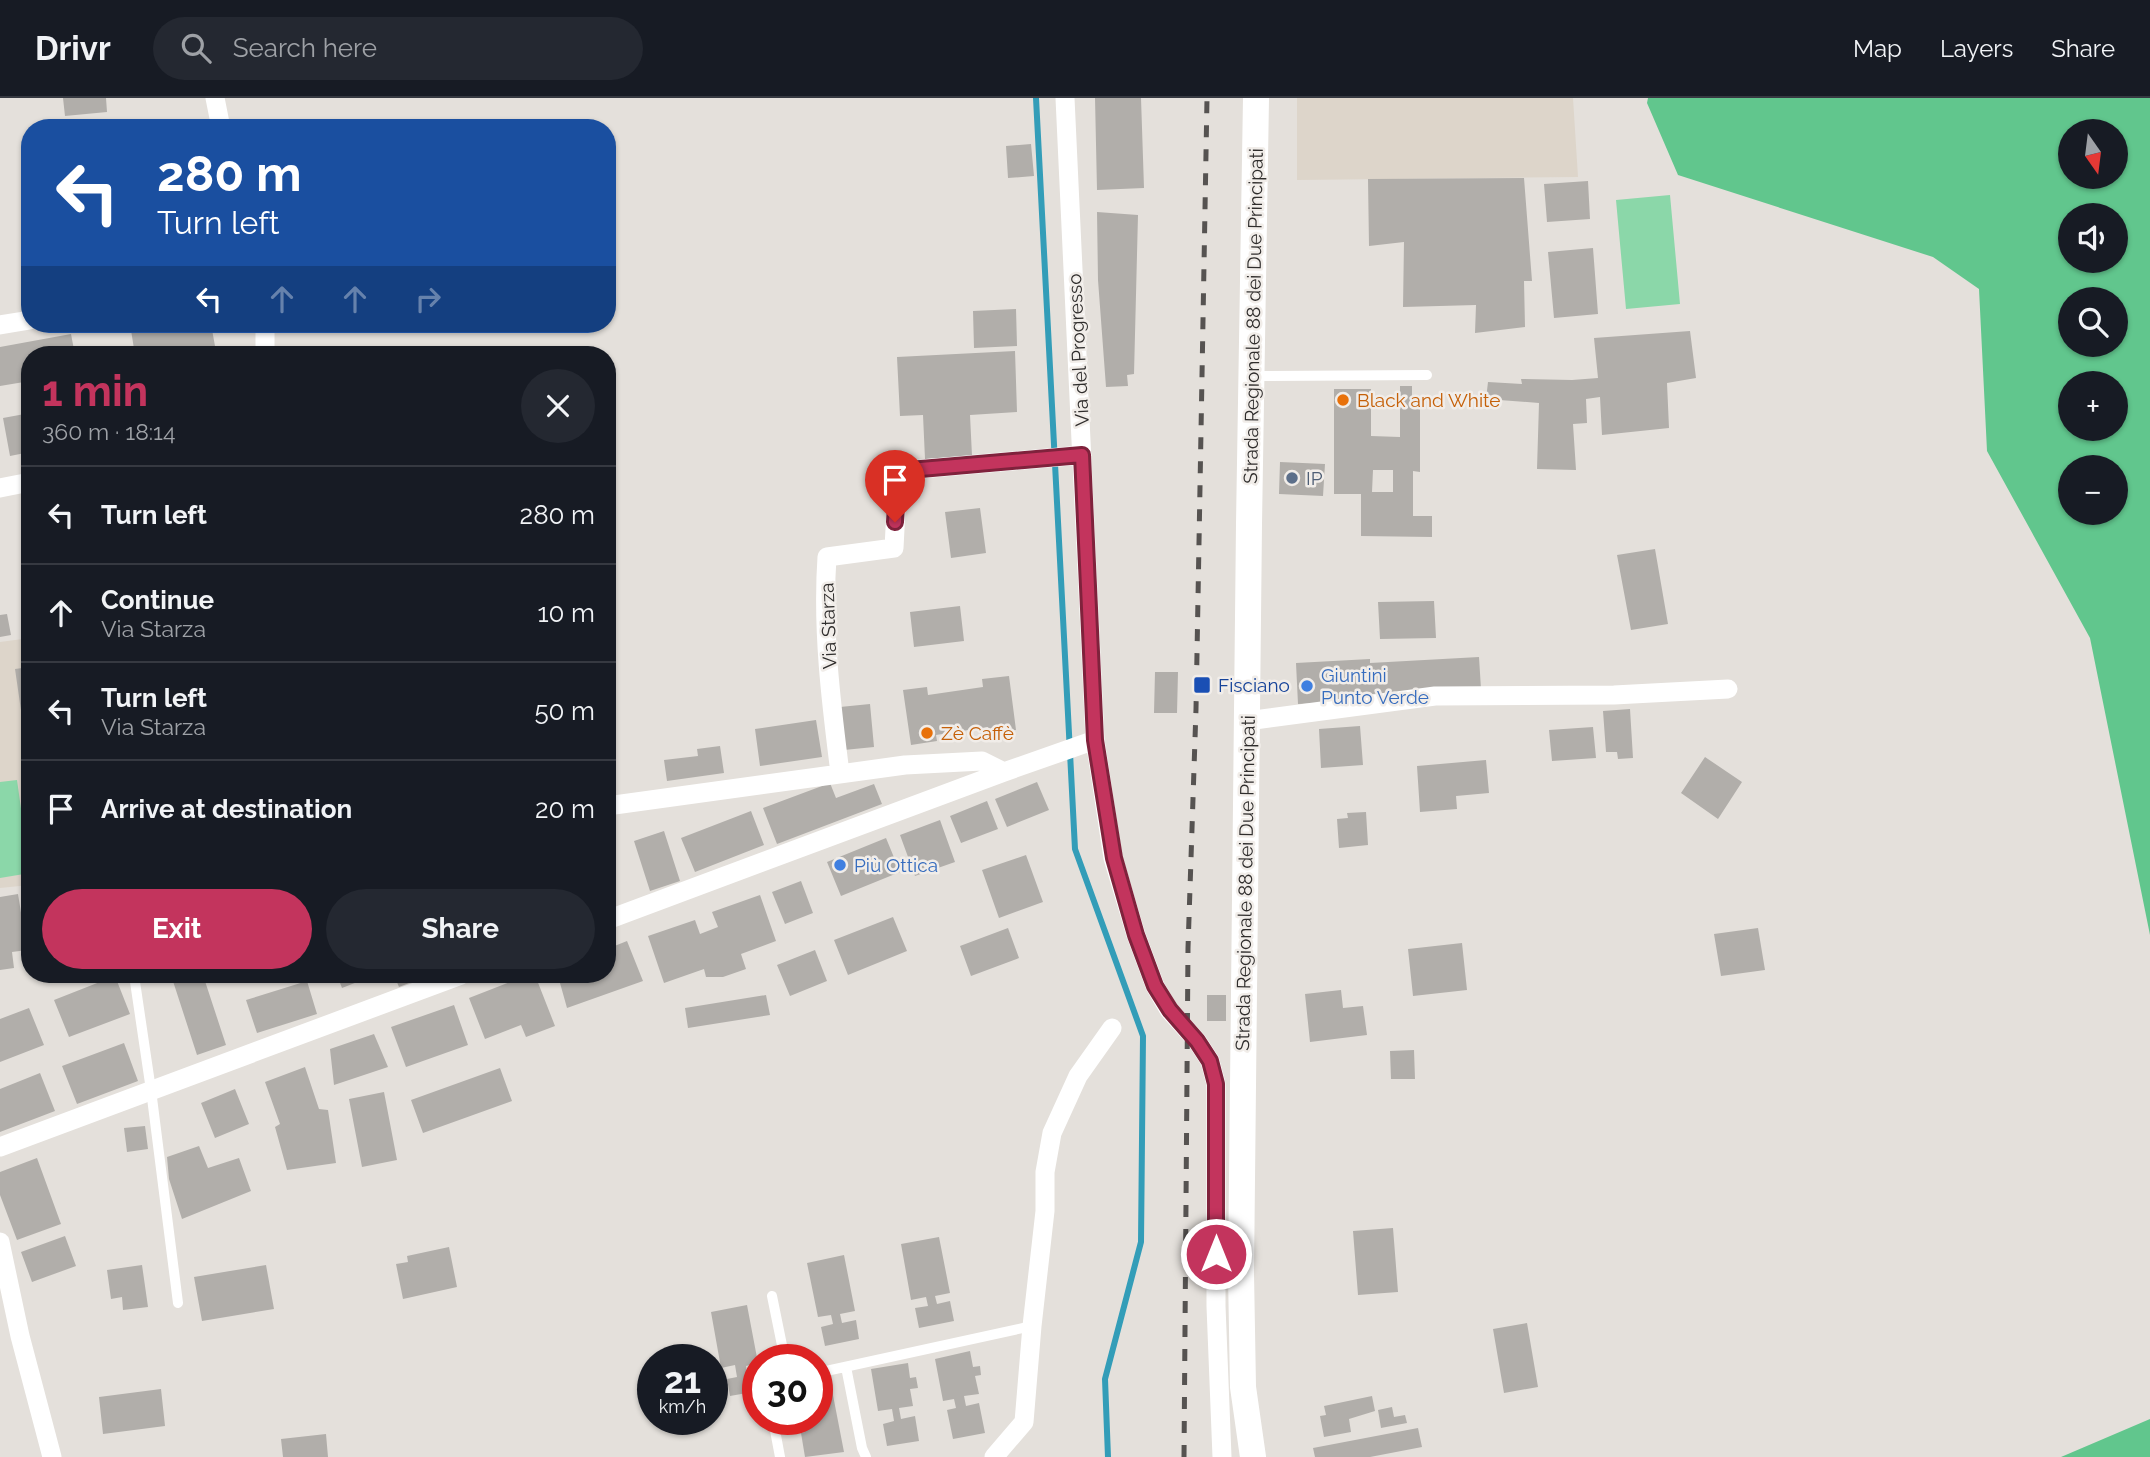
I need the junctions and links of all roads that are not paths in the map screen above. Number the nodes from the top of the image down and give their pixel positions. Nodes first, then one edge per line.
1 (215, 98) edge
2 (1065, 98) edge
3 (1256, 98) edge
4 (219, 119) edge
5 (21, 322) edge
6 (0, 326) edge
7 (1427, 375) dead end
8 (1251, 376) junction
9 (1075, 455) junction
10 (21, 484) edge
11 (0, 488) edge
12 (1728, 689) dead end
13 (1247, 721) junction
14 (1088, 743) junction
15 (1004, 772) junction
16 (840, 773) junction
17 (616, 805) edge
18 (616, 917) edge
19 (135, 983) edge
20 (439, 983) edge
21 (1112, 1028) dead end
22 (151, 1090) junction
23 (0, 1147) edge
24 (0, 1242) edge
25 (772, 1296) dead end
26 (178, 1303) dead end
27 (1032, 1326) junction
28 (782, 1344) edge
29 (846, 1367) junction
30 (833, 1370) edge
31 (776, 1435) edge
32 (52, 1457) edge
33 (780, 1457) edge
34 (866, 1457) edge
35 (994, 1457) edge
36 (1222, 1457) edge
37 (1253, 1457) edge

1 - 4 street
2 - 9 street, Via del Progresso
3 - 8 main road, Strada Regionale 88 dei Due Principati
5 - 6 street
7 - 8 lane
8 - 13 main road, Strada Regionale 88 dei Due Principati
9 - 14 street, Via del Progresso
9 - 16 street, Via Starza
10 - 11 street
12 - 13 street
13 - 37 main road, Strada Regionale 88 dei Due Principati
14 - 15 street
14 - 36 street, Via del Progresso
15 - 16 street
15 - 18 street
16 - 17 street
19 - 22 lane
20 - 22 street
21 - 27 street
22 - 23 street
22 - 26 lane
24 - 32 street
25 - 28 lane
27 - 29 lane
27 - 35 street
29 - 30 lane
29 - 34 lane
31 - 33 lane

